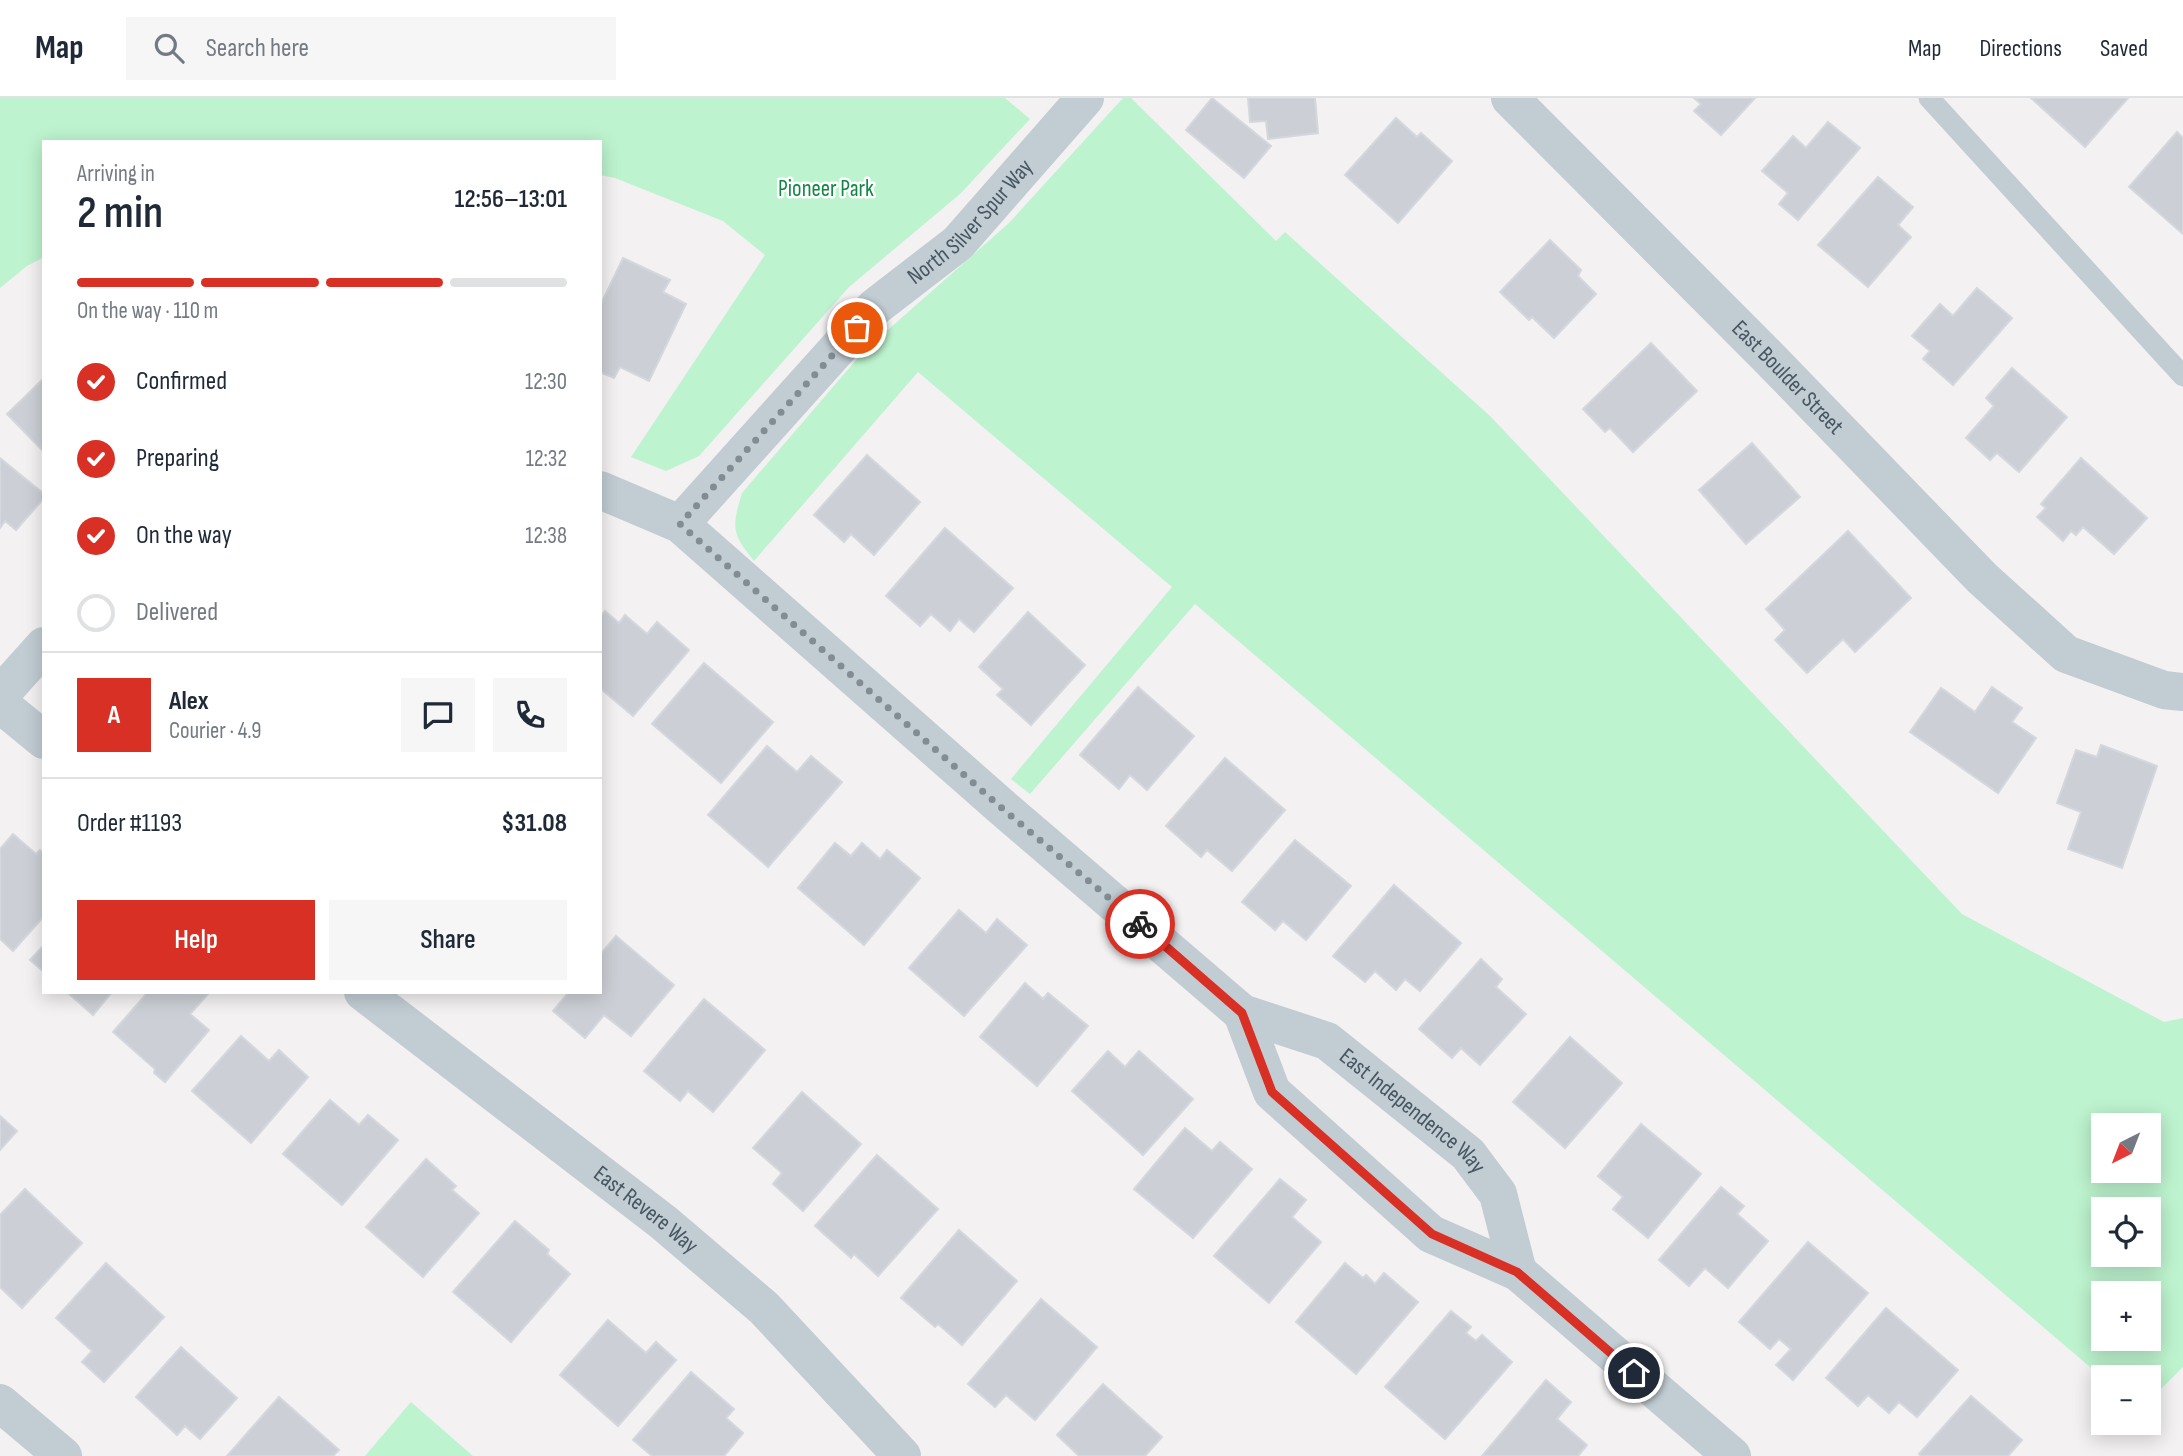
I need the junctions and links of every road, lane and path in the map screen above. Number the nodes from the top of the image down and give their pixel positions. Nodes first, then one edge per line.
1 (1085, 98) edge
2 (1510, 98) edge
3 (1929, 98) edge
4 (2183, 376) edge
5 (602, 491) edge
6 (680, 524) junction
7 (42, 648) edge
8 (2183, 692) edge
9 (0, 695) edge
10 (0, 704) edge
11 (42, 738) edge
12 (366, 994) edge
13 (1242, 1013) junction
14 (1517, 1272) junction
15 (0, 1403) edge
16 (63, 1456) edge
17 (902, 1456) edge
18 (1732, 1456) edge

1 - 6 street, North Silver Spur Way
2 - 8 street, East Boulder Street
3 - 4 lane
5 - 6 street, East Independence Way
6 - 13 street, East Independence Way
7 - 9 street
10 - 11 street
12 - 17 street, East Revere Way
13 - 14 street, East Independence Way
13 - 14 street, East Independence Way
14 - 18 street, East Independence Way
15 - 16 street

